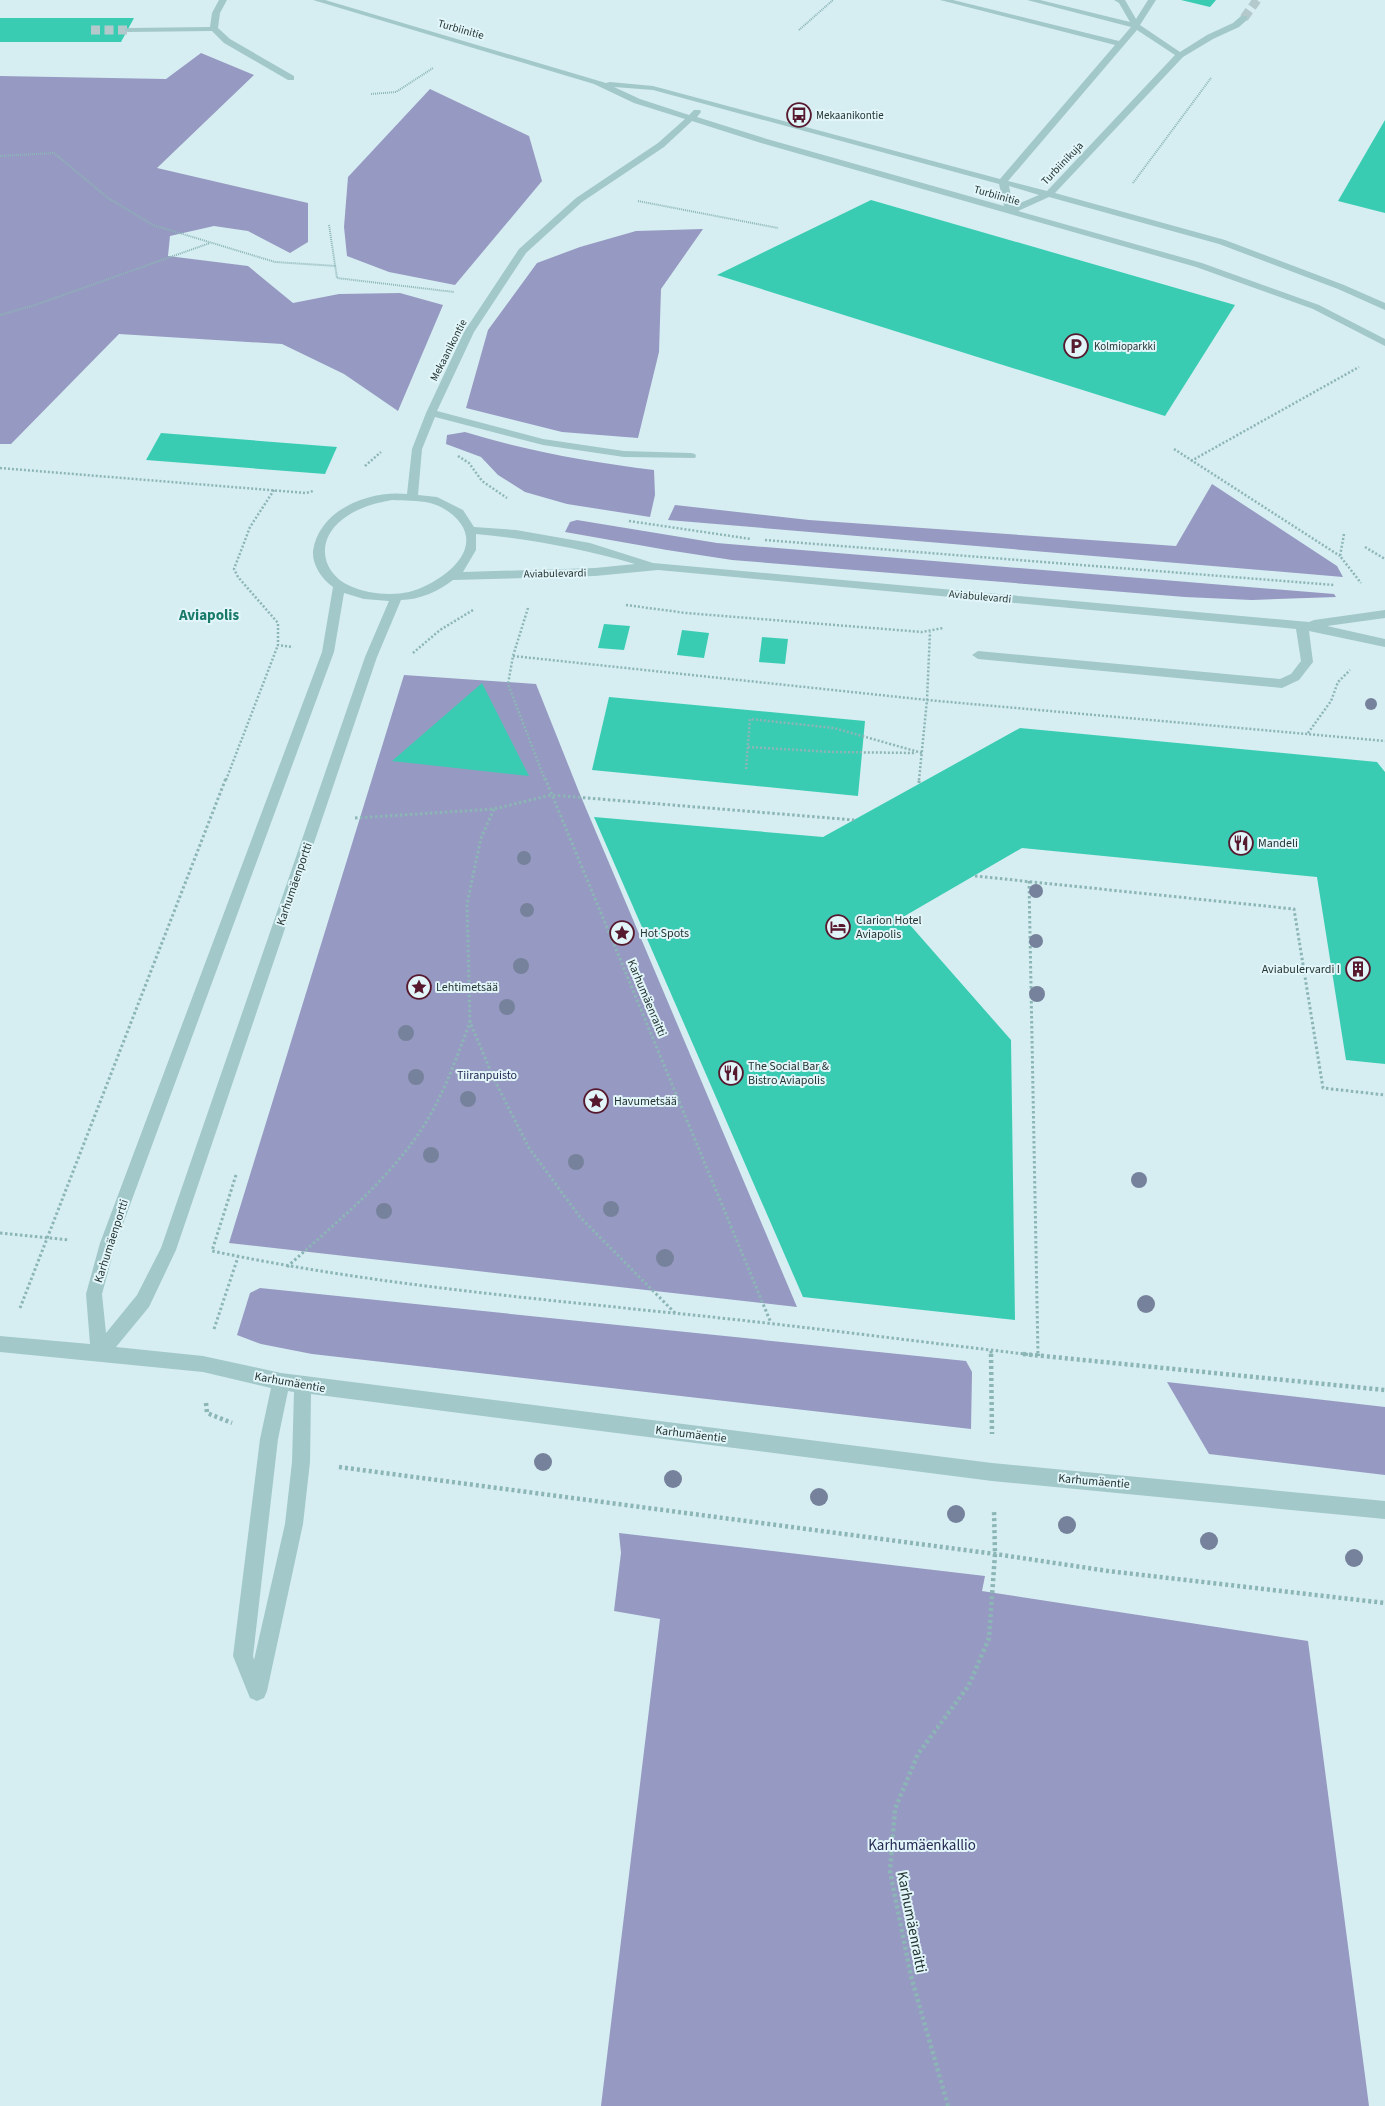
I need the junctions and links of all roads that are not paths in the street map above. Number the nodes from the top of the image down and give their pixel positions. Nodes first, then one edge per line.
1 (222, 0) edge
2 (317, 0) edge
3 (944, 0) edge
4 (1032, 0) edge
5 (1118, 0) edge
6 (1152, 0) edge
7 (1244, 18) tunnel mouth
8 (1136, 26) junction
9 (214, 29) junction
10 (128, 30) tunnel mouth
11 (1120, 44) junction
12 (1180, 55) junction
13 (291, 78) dead end
14 (598, 82) junction
15 (707, 102) junction
16 (691, 118) junction
17 (1003, 181) junction
18 (1049, 194) junction
19 (1009, 211) junction
20 (1385, 307) edge
21 (1385, 343) edge
22 (431, 413) junction
23 (691, 456) dead end
24 (412, 496) junction
25 (471, 530) junction
26 (658, 566) junction
27 (452, 576) junction
28 (339, 586) junction
29 (396, 597) junction
30 (1385, 614) edge
31 (1302, 625) junction
32 (1385, 643) edge
33 (978, 655) dead end
34 (3, 1344) edge
35 (98, 1354) junction
36 (281, 1382) junction
37 (302, 1384) junction
38 (1385, 1510) edge

1 - 9 street
2 - 14 street, Turbiinitie
3 - 11 street
4 - 8 street
5 - 8 street
6 - 8 street
7 - 12 street, Turbiinikuja
8 - 11 street
8 - 12 street
9 - 10 street
9 - 13 street
11 - 17 street
12 - 18 street, Turbiinikuja
14 - 15 street, Turbiinitie
14 - 16 street, Turbiinitie
15 - 16 street, Mekaanikontie
15 - 17 street, Turbiinitie
16 - 19 street, Turbiinitie
16 - 22 street, Mekaanikontie
17 - 18 street, Turbiinitie
17 - 19 street
18 - 19 street, Turbiinikuja
18 - 20 street, Turbiinitie
19 - 21 street, Turbiinitie
22 - 23 street
22 - 24 street, Mekaanikontie
24 - 25 street
24 - 28 street
25 - 26 street, Aviabulevardi
25 - 27 street
26 - 27 street, Aviabulevardi
26 - 31 street, Aviabulevardi
27 - 29 street
28 - 29 street
28 - 35 street, Karhumäenportti
29 - 35 street, Karhumäenportti
30 - 31 street, Aviabulevardi
31 - 32 street, Aviabulevardi
31 - 33 street
34 - 35 street, Karhumäentie
35 - 36 street, Karhumäentie
36 - 37 street, Karhumäentie
36 - 37 street
37 - 38 street, Karhumäentie

